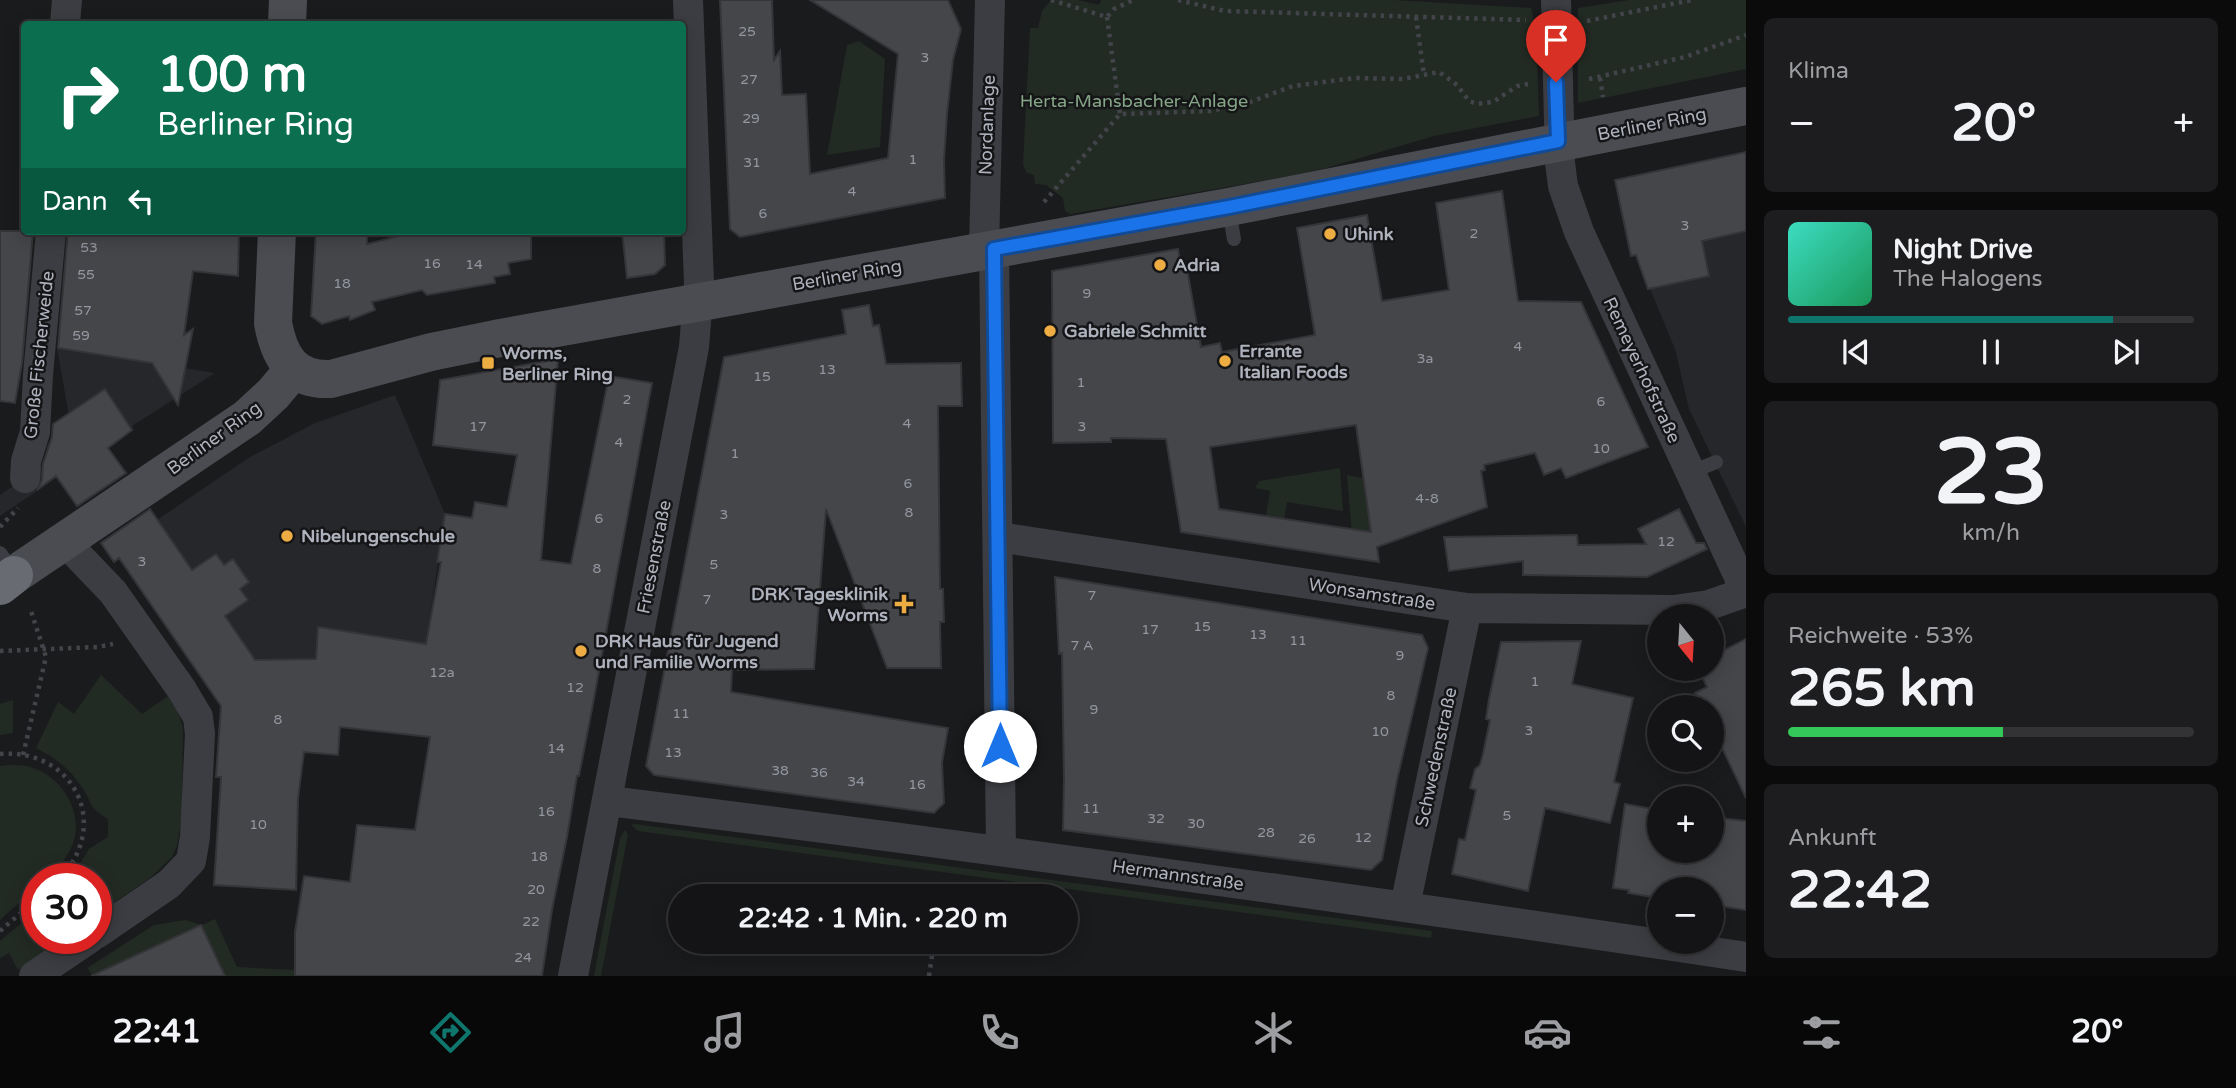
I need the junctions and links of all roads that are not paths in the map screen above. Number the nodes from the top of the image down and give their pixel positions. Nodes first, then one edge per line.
1 (67, 0) edge
2 (288, 0) edge
3 (688, 0) edge
4 (990, 0) edge
5 (65, 21) edge
6 (287, 21) edge
7 (1556, 23) edge
8 (1746, 106) edge
9 (1558, 141) junction
10 (51, 235) edge
11 (277, 235) edge
12 (989, 249) junction
13 (698, 302) junction
14 (294, 369) junction
15 (25, 478) dead end
16 (998, 537) junction
17 (65, 542) junction
18 (5, 572) edge
19 (1746, 592) edge
20 (1467, 608) junction
21 (609, 801) junction
22 (1001, 850) junction
23 (1405, 906) junction
24 (112, 922) edge
25 (66, 954) edge
26 (1746, 957) edge
27 (34, 976) edge
28 (573, 976) edge

1 - 5 street
2 - 6 main road
3 - 13 street, Friesenstraße
4 - 12 street, Nordanlage
7 - 9 street
8 - 9 main road, Berliner Ring
9 - 12 main road, Berliner Ring
9 - 19 street, Remeyerhofstraße
10 - 15 street, Große Fischerweide
11 - 14 main road
12 - 13 main road, Berliner Ring
12 - 16 street, Nordanlage
13 - 14 main road, Berliner Ring
13 - 21 street, Friesenstraße
14 - 17 main road, Berliner Ring
16 - 20 street, Wonsamstraße
16 - 22 street, Nordanlage
17 - 18 main road, Berliner Ring
17 - 24 street
19 - 20 street, Wonsamstraße
20 - 23 street, Schwedenstraße
21 - 22 street, Hermannstraße
21 - 28 street, Friesenstraße
22 - 23 street, Hermannstraße
23 - 26 street, Hermannstraße
25 - 27 street

